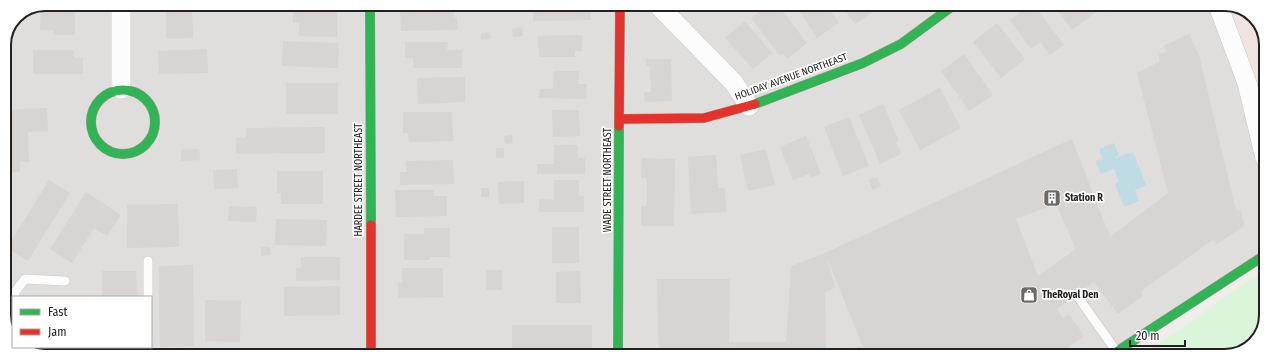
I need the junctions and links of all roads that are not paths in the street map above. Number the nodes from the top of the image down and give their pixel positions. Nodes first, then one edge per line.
1 (121, 11) edge
2 (370, 11) edge
3 (620, 11) edge
4 (664, 11) edge
5 (946, 11) edge
6 (1220, 11) edge
7 (121, 89) junction
8 (749, 106) junction
9 (619, 119) junction
10 (1259, 132) edge
11 (1259, 259) edge
12 (148, 261) dead end
13 (65, 281) dead end
14 (14, 296) edge
15 (148, 296) edge
16 (1080, 300) dead end
17 (371, 349) edge
18 (618, 349) edge
19 (1110, 349) edge
20 (1121, 349) edge

1 - 7 street
2 - 17 street, HARDEE STREET NORTHEAST
3 - 9 street, WADE STREET NORTHEAST
4 - 8 street
5 - 8 street, HOLIDAY AVENUE NORTHEAST
6 - 10 street
7 - 7 street
8 - 9 street, HOLIDAY AVENUE NORTHEAST
9 - 18 street, WADE STREET NORTHEAST
11 - 20 street
12 - 15 lane
13 - 14 lane
16 - 19 lane

